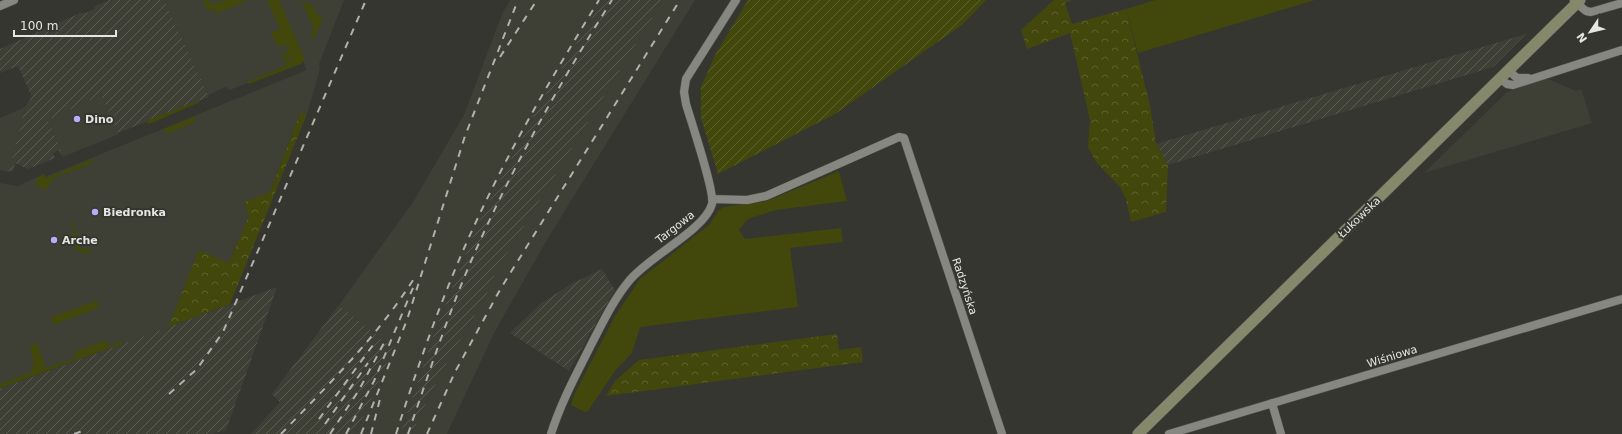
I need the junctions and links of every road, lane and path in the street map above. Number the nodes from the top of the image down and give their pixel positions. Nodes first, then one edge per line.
1 (14, 0) edge
2 (736, 0) edge
3 (1576, 1) edge
4 (1622, 3) edge
5 (0, 6) edge
6 (1622, 50) edge
7 (1508, 70) junction
8 (1500, 78) junction
9 (1533, 78) junction
10 (712, 200) junction
11 (1622, 299) edge
12 (1272, 403) junction
13 (551, 434) edge
14 (1002, 434) edge
15 (1138, 434) edge
16 (1169, 434) edge
17 (1281, 434) edge

1 - 5 street
2 - 10 street
3 - 4 street
3 - 7 main road, Łukowska
6 - 9 street
7 - 8 main road, Łukowska
7 - 9 street
8 - 9 street
8 - 15 main road, Łukowska
10 - 13 street, Targowa
10 - 14 street, Radzyńska
11 - 12 street, Wiśniowa
12 - 16 street, Wiśniowa
12 - 17 street

